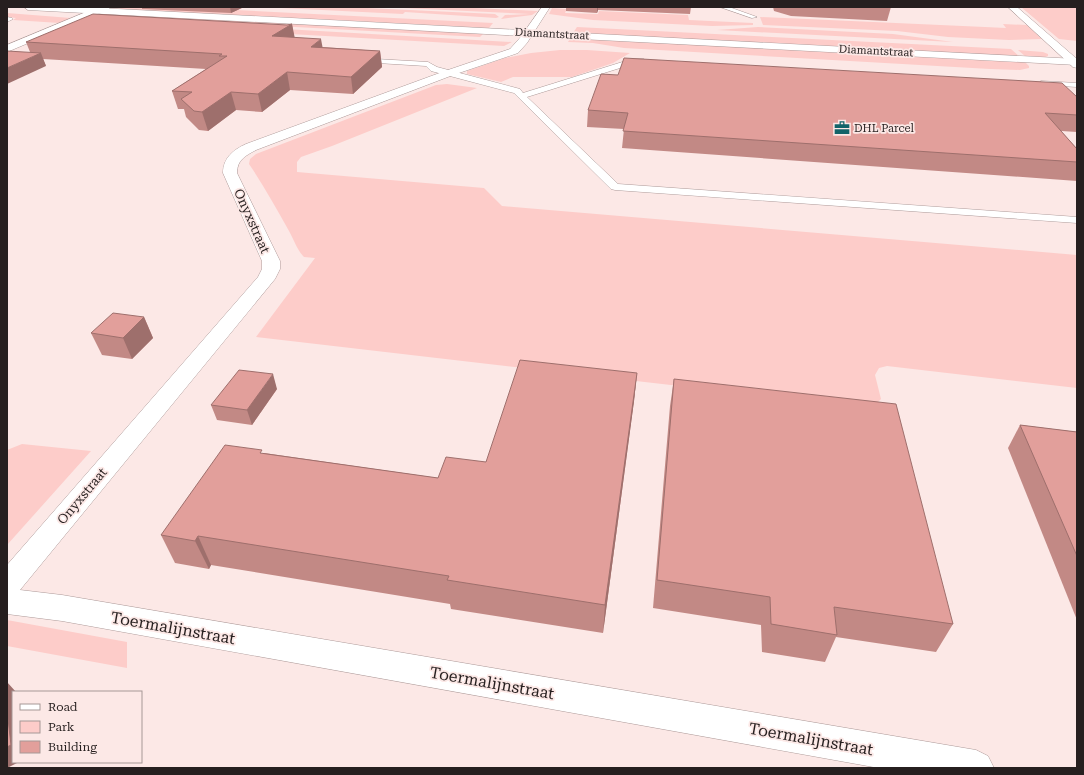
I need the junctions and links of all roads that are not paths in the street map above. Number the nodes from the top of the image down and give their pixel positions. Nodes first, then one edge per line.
1 (28, 7) edge
2 (546, 7) edge
3 (723, 7) edge
4 (1012, 7) edge
5 (102, 9) edge
6 (754, 17) dead end
7 (532, 21) junction
8 (552, 22) dead end
9 (66, 24) junction
10 (82, 25) edge
11 (528, 33) junction
12 (1042, 47) dead end
13 (1057, 48) junction
14 (7, 49) edge
15 (1077, 49) edge
16 (351, 60) edge
17 (651, 62) edge
18 (1076, 63) edge
19 (449, 73) junction
20 (1032, 83) edge
21 (1077, 85) edge
22 (521, 96) junction
23 (1077, 220) edge
24 (7, 584) edge
25 (7, 601) edge
26 (913, 762) edge
27 (976, 768) edge

1 - 5 street, Diamantstraat
2 - 7 street, Onyxstraat
3 - 6 lane
4 - 13 street
5 - 9 street
5 - 11 street, Diamantstraat
7 - 8 street, Diamantstraat
7 - 11 street, Onyxstraat
9 - 10 lane
9 - 14 street
11 - 18 street, Diamantstraat
11 - 19 street, Onyxstraat
12 - 13 street
13 - 15 street
13 - 18 street
16 - 19 lane
17 - 22 lane
19 - 22 lane
19 - 24 street, Onyxstraat
20 - 21 lane
22 - 23 lane
25 - 26 street, Toermalijnstraat
26 - 27 street, Toermalijnstraat

